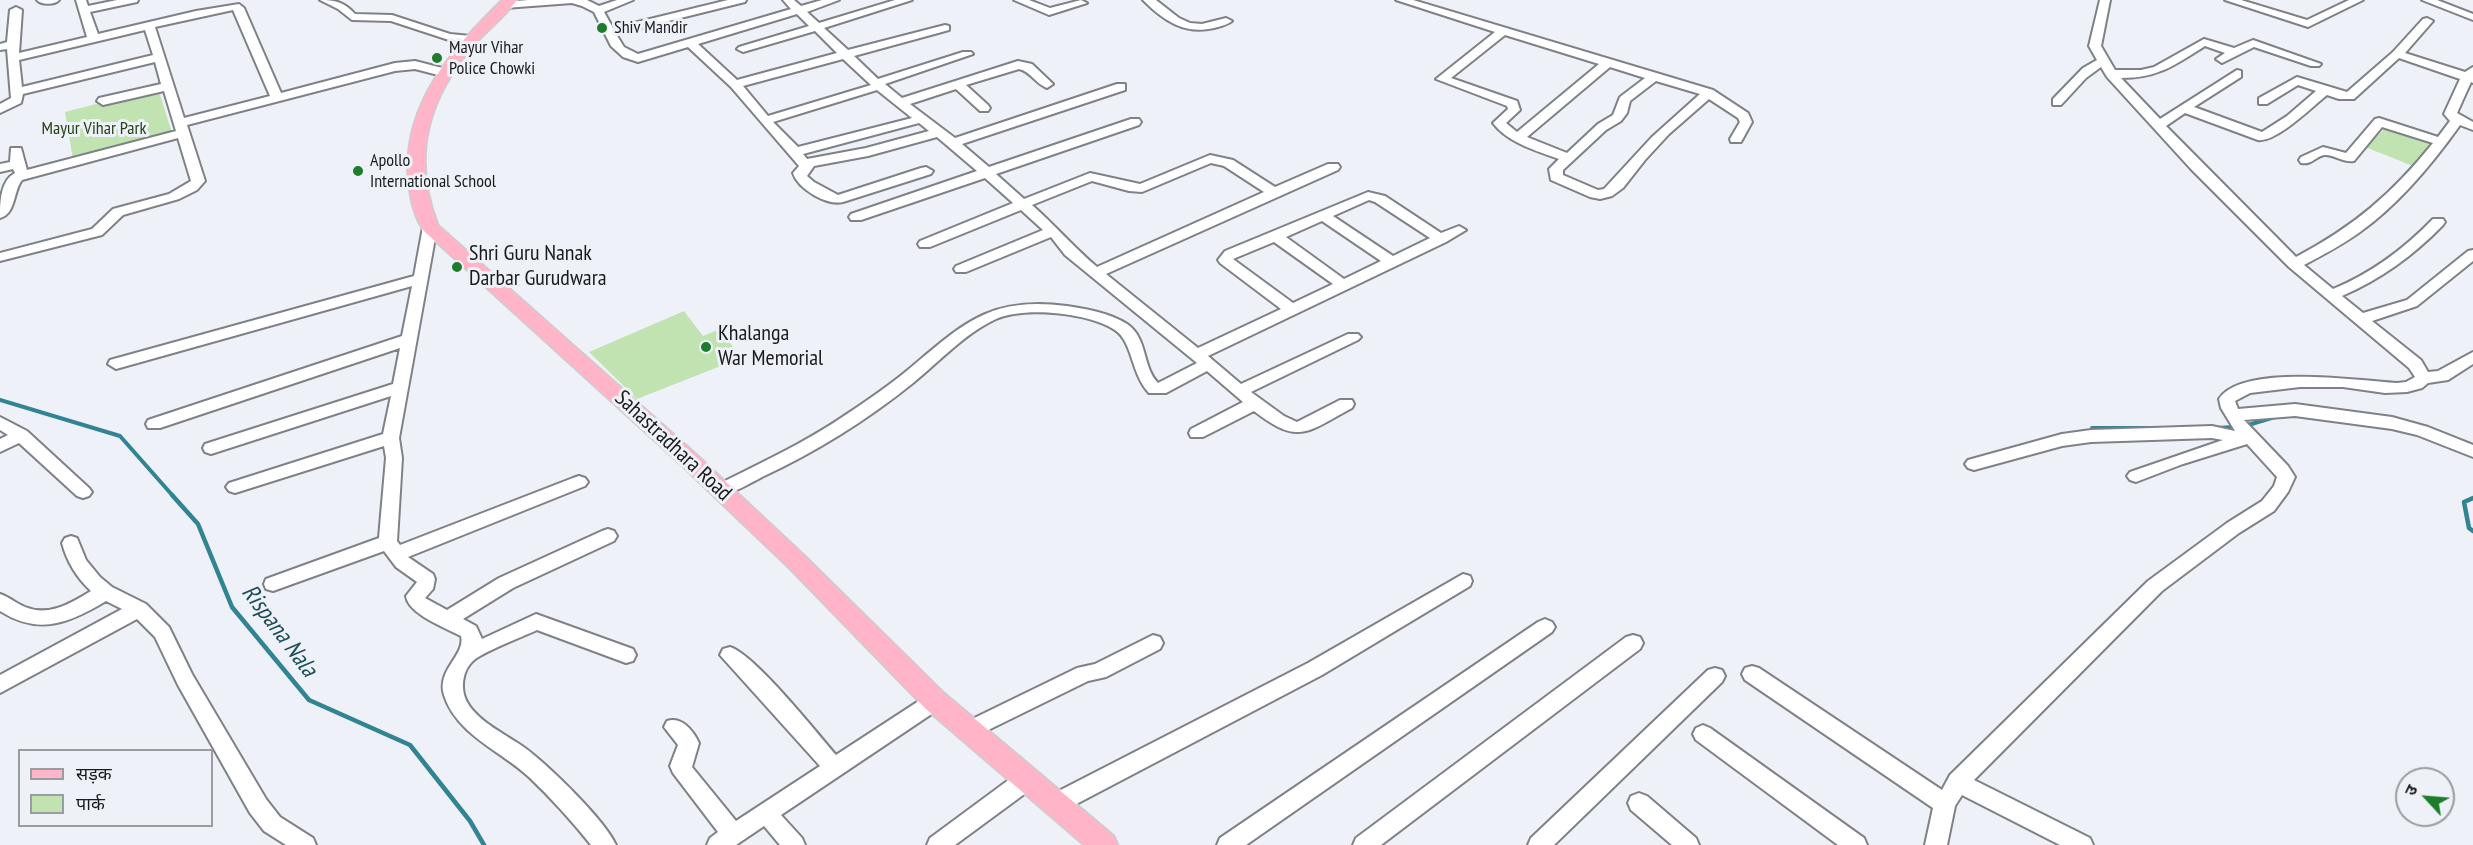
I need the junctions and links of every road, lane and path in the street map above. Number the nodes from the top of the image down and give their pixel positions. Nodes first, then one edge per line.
1 (42, 0) edge
2 (54, 0) edge
3 (133, 0) edge
4 (325, 0) edge
5 (572, 0) edge
6 (628, 0) edge
7 (741, 0) edge
8 (788, 0) edge
9 (834, 0) edge
10 (907, 0) edge
11 (1019, 0) edge
12 (1148, 0) edge
13 (1401, 0) edge
14 (2106, 0) edge
15 (2230, 0) edge
16 (2358, 0) edge
17 (2427, 0) edge
18 (508, 3) edge
19 (1082, 3) dead end
20 (2250, 3) edge
21 (83, 5) edge
22 (16, 10) dead end
23 (598, 10) junction
24 (800, 12) junction
25 (2472, 17) edge
26 (1226, 21) dead end
27 (2427, 21) dead end
28 (149, 25) junction
29 (816, 27) junction
30 (945, 28) dead end
31 (1503, 31) junction
32 (610, 32) junction
33 (93, 39) junction
34 (471, 39) junction
35 (690, 43) junction
36 (6, 46) edge
37 (743, 49) dead end
38 (2235, 52) junction
39 (966, 54) dead end
40 (2397, 54) junction
41 (846, 55) junction
42 (160, 57) junction
43 (14, 58) junction
44 (2222, 59) dead end
45 (1608, 62) junction
46 (2315, 64) dead end
47 (2107, 68) junction
48 (446, 73) junction
49 (2237, 74) dead end
50 (1655, 76) junction
51 (2471, 76) edge
52 (735, 84) junction
53 (958, 84) junction
54 (1047, 84) dead end
55 (878, 85) junction
56 (168, 86) junction
57 (1121, 87) dead end
58 (2325, 90) junction
59 (16, 92) junction
60 (1709, 93) junction
61 (278, 99) junction
62 (102, 101) dead end
63 (2263, 101) dead end
64 (902, 102) junction
65 (2057, 102) dead end
66 (984, 108) dead end
67 (2184, 108) junction
68 (1, 109) edge
69 (921, 118) junction
70 (2457, 120) junction
71 (765, 121) junction
72 (1135, 122) dead end
73 (2158, 126) junction
74 (2473, 126) edge
75 (181, 128) junction
76 (939, 132) junction
77 (1520, 137) junction
78 (1736, 139) dead end
79 (2442, 142) junction
80 (952, 143) junction
81 (795, 152) junction
82 (1568, 158) junction
83 (2306, 160) dead end
84 (19, 163) junction
85 (809, 164) junction
86 (1333, 167) dead end
87 (0, 168) edge
88 (926, 171) dead end
89 (985, 171) junction
90 (1274, 192) junction
91 (1024, 205) junction
92 (0, 214) edge
93 (1323, 216) junction
94 (856, 217) dead end
95 (2438, 222) dead end
96 (430, 227) junction
97 (1459, 230) dead end
98 (1053, 231) junction
99 (1276, 236) junction
100 (1441, 239) junction
101 (925, 244) dead end
102 (2473, 254) edge
103 (0, 257) edge
104 (1392, 262) junction
105 (2294, 264) junction
106 (961, 269) dead end
107 (1096, 273) junction
108 (419, 279) junction
109 (1343, 285) junction
110 (2332, 295) junction
111 (1292, 310) junction
112 (2360, 319) junction
113 (1353, 337) dead end
114 (410, 339) junction
115 (1202, 360) junction
116 (2472, 360) edge
117 (116, 364) dead end
118 (2424, 378) junction
119 (402, 387) junction
120 (1240, 391) junction
121 (1255, 403) junction
122 (1346, 404) dead end
123 (0, 423) edge
124 (154, 424) dead end
125 (2095, 427) dead end
126 (2243, 429) junction
127 (1197, 433) dead end
128 (21, 435) junction
129 (391, 438) junction
130 (0, 446) edge
131 (211, 448) dead end
132 (2473, 451) edge
133 (1974, 464) dead end
134 (2136, 476) dead end
135 (579, 482) dead end
136 (235, 487) dead end
137 (721, 490) junction
138 (83, 492) dead end
139 (608, 536) dead end
140 (71, 543) dead end
141 (392, 548) junction
142 (1463, 581) dead end
143 (273, 584) dead end
144 (105, 592) junction
145 (0, 601) edge
146 (139, 609) junction
147 (445, 620) junction
148 (1545, 627) dead end
149 (1153, 643) dead end
150 (1633, 643) dead end
151 (468, 654) junction
152 (626, 655) dead end
153 (730, 655) dead end
154 (1752, 674) dead end
155 (1715, 676) dead end
156 (0, 686) edge
157 (935, 701) junction
158 (674, 726) dead end
159 (969, 730) junction
160 (1703, 735) dead end
161 (834, 767) junction
162 (1026, 780) junction
163 (1958, 783) junction
164 (1639, 803) dead end
165 (1055, 804) junction
166 (1945, 804) junction
167 (766, 813) junction
168 (725, 840) edge
169 (944, 843) edge
170 (305, 845) edge
171 (604, 845) edge
172 (794, 845) edge
173 (1104, 845) edge
174 (1228, 845) edge
175 (1364, 845) edge
176 (1539, 845) edge
177 (1688, 845) edge
178 (1856, 845) edge
179 (1935, 845) edge
180 (2082, 845) edge

1 - 2 street
3 - 21 street
4 - 34 street
5 - 18 street
5 - 23 street
6 - 23 street
7 - 32 street
8 - 24 street
9 - 24 street
10 - 29 street
11 - 19 street
12 - 26 street
13 - 31 street
14 - 47 street
15 - 20 street
16 - 20 street
17 - 25 street
18 - 34 main road, Sahastradhara Road
21 - 33 street
22 - 36 street
23 - 32 street
24 - 29 street
24 - 35 street
27 - 40 street
28 - 33 street
28 - 42 street
28 - 61 street
29 - 37 street
29 - 41 street
30 - 41 street
31 - 45 street
31 - 77 street
32 - 35 street
33 - 43 street
34 - 48 main road, Sahastradhara Road
35 - 52 street
36 - 43 street
38 - 44 street
38 - 46 street
38 - 47 street
39 - 55 street
40 - 51 street
40 - 58 street
41 - 52 street
41 - 55 street
42 - 56 street
42 - 59 street
43 - 59 street
45 - 50 street
45 - 77 street
47 - 65 street
47 - 73 street
48 - 61 street
48 - 96 main road, Sahastradhara Road
49 - 67 street
50 - 60 street
50 - 82 street
51 - 70 street
52 - 71 street
53 - 54 street
53 - 64 street
53 - 66 street
55 - 64 street
55 - 71 street
56 - 62 street
56 - 75 street
57 - 80 street
58 - 63 street
58 - 67 street
59 - 68 street
60 - 78 street
60 - 82 street
61 - 75 street
64 - 69 street
67 - 73 street
69 - 76 street
69 - 81 street
70 - 74 street
70 - 79 street
71 - 81 street
72 - 89 street
73 - 105 street
75 - 84 street
75 - 103 street
76 - 80 street
76 - 85 street
77 - 82 street
79 - 83 street
79 - 105 street
80 - 89 street
81 - 85 street
84 - 87 street
84 - 92 street
85 - 88 street
86 - 90 street
89 - 91 street
89 - 94 street
90 - 91 street
90 - 107 street
91 - 98 street
91 - 101 street
93 - 99 street
93 - 100 street
93 - 104 street
95 - 110 street
96 - 108 street
96 - 137 main road, Sahastradhara Road
97 - 100 street
98 - 106 street
98 - 107 street
99 - 109 street
99 - 111 street
100 - 104 street
102 - 112 street
104 - 109 street
105 - 110 street
107 - 115 street
108 - 114 street
108 - 117 street
109 - 111 street
110 - 112 street
111 - 115 street
112 - 118 street
113 - 120 street
114 - 119 street
114 - 124 street
115 - 120 street
115 - 137 street
116 - 118 street
118 - 126 street
119 - 129 street
119 - 131 street
120 - 121 street
121 - 122 street
121 - 127 street
123 - 128 street
125 - 126 street
126 - 132 street
126 - 133 street
126 - 134 street
126 - 163 street
128 - 130 street
128 - 138 street
129 - 136 street
129 - 141 street
135 - 141 street
137 - 157 main road, Sahastradhara Road
139 - 147 street
140 - 144 street
141 - 143 street
141 - 147 street
142 - 165 street
144 - 145 street
144 - 146 street
146 - 156 street
146 - 170 street
147 - 151 street
148 - 174 street
149 - 159 street
150 - 175 street
151 - 152 street
151 - 171 street
153 - 161 street
154 - 166 street
155 - 176 street
157 - 159 main road, Sahastradhara Road
157 - 161 street
158 - 168 street
159 - 162 main road, Sahastradhara Road
160 - 178 street
161 - 167 street
162 - 165 main road, Sahastradhara Road
162 - 169 street
163 - 166 street
163 - 180 street
164 - 177 street
165 - 173 main road, Sahastradhara Road
166 - 179 street
167 - 168 street
167 - 172 street

